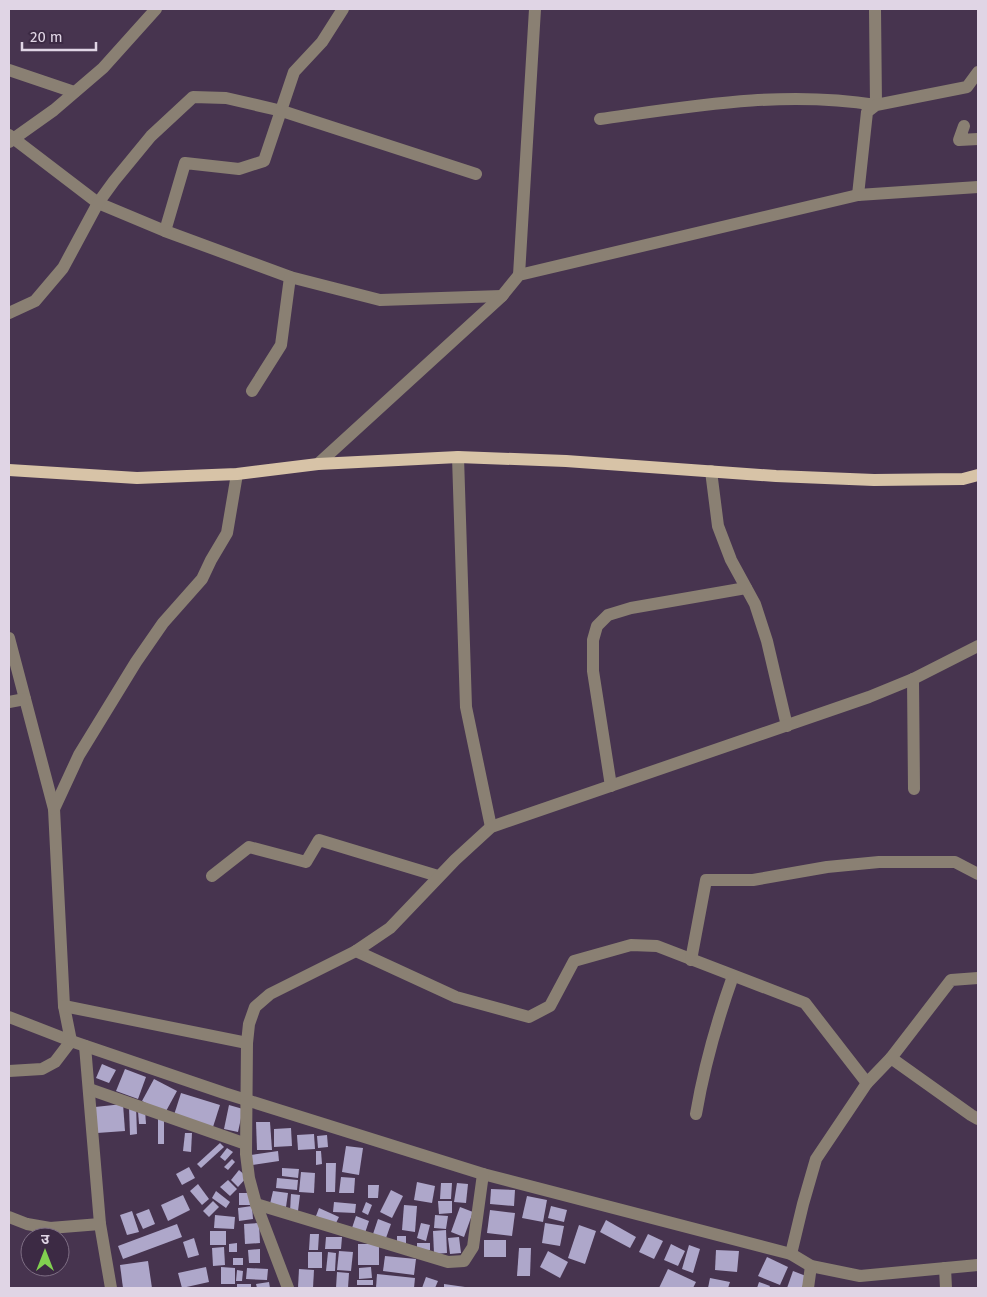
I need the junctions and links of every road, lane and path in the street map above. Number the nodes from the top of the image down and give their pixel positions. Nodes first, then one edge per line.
1 (156, 9) edge
2 (343, 9) edge
3 (535, 9) edge
4 (875, 9) edge
5 (9, 70) edge
6 (978, 72) edge
7 (74, 92) junction
8 (876, 106) junction
9 (282, 111) junction
10 (600, 119) dead end
11 (964, 126) dead end
12 (11, 138) edge
13 (978, 139) edge
14 (476, 174) dead end
15 (978, 187) edge
16 (858, 195) junction
17 (98, 203) junction
18 (165, 231) junction
19 (519, 275) junction
20 (290, 277) junction
21 (502, 296) junction
22 (9, 313) edge
23 (252, 392) dead end
24 (458, 457) junction
25 (318, 464) junction
26 (9, 470) edge
27 (711, 471) junction
28 (237, 474) junction
29 (978, 476) edge
30 (746, 588) junction
31 (9, 638) edge
32 (978, 646) edge
33 (913, 679) junction
34 (25, 699) junction
35 (9, 702) edge
36 (788, 726) junction
37 (611, 786) junction
38 (914, 789) dead end
39 (54, 809) junction
40 (491, 827) junction
41 (978, 874) edge
42 (212, 876) dead end
43 (438, 876) junction
44 (356, 951) junction
45 (691, 960) junction
46 (733, 976) junction
47 (978, 978) edge
48 (64, 1006) junction
49 (9, 1017) edge
50 (71, 1041) junction
51 (247, 1043) junction
52 (85, 1046) junction
53 (891, 1058) junction
54 (9, 1071) edge
55 (867, 1083) junction
56 (88, 1089) junction
57 (247, 1101) junction
58 (696, 1114) dead end
59 (978, 1119) edge
60 (246, 1144) junction
61 (483, 1174) junction
62 (256, 1204) junction
63 (9, 1216) edge
64 (100, 1224) junction
65 (791, 1254) junction
66 (978, 1265) edge
67 (810, 1266) junction
68 (945, 1268) junction
69 (112, 1288) edge
70 (288, 1288) edge
71 (808, 1288) edge
72 (946, 1288) edge

1 - 7 street
2 - 9 street
3 - 19 street
4 - 8 street
5 - 7 street
6 - 8 street
7 - 12 street
8 - 10 street
8 - 16 street
9 - 14 street
9 - 17 street
9 - 18 street
11 - 13 street
12 - 17 street
15 - 16 street
16 - 19 street
17 - 18 street
17 - 22 street
18 - 20 street
19 - 21 street
20 - 21 street
20 - 23 street
21 - 25 street
24 - 25 main road
24 - 27 main road
24 - 40 street
25 - 28 main road
26 - 28 main road
27 - 29 main road
27 - 30 street
28 - 39 street
30 - 36 street
30 - 37 street
31 - 34 street
32 - 33 street
33 - 36 street
33 - 38 street
34 - 35 street
34 - 39 street
36 - 37 street
37 - 40 street
39 - 48 street
40 - 43 street
41 - 45 street
42 - 43 street
43 - 44 street
44 - 45 street
44 - 51 street
45 - 46 street
46 - 55 street
46 - 58 street
47 - 53 street
48 - 50 street
48 - 51 street
49 - 50 street
50 - 52 street
50 - 54 street
51 - 57 street
52 - 56 street
52 - 57 street
53 - 55 street
53 - 59 street
55 - 65 street
56 - 60 street
56 - 64 street
57 - 60 street
57 - 61 street
60 - 62 street
61 - 62 street
61 - 65 street
62 - 70 street
63 - 64 street
64 - 69 street
65 - 67 street
66 - 68 street
67 - 68 street
67 - 71 street
68 - 72 street

